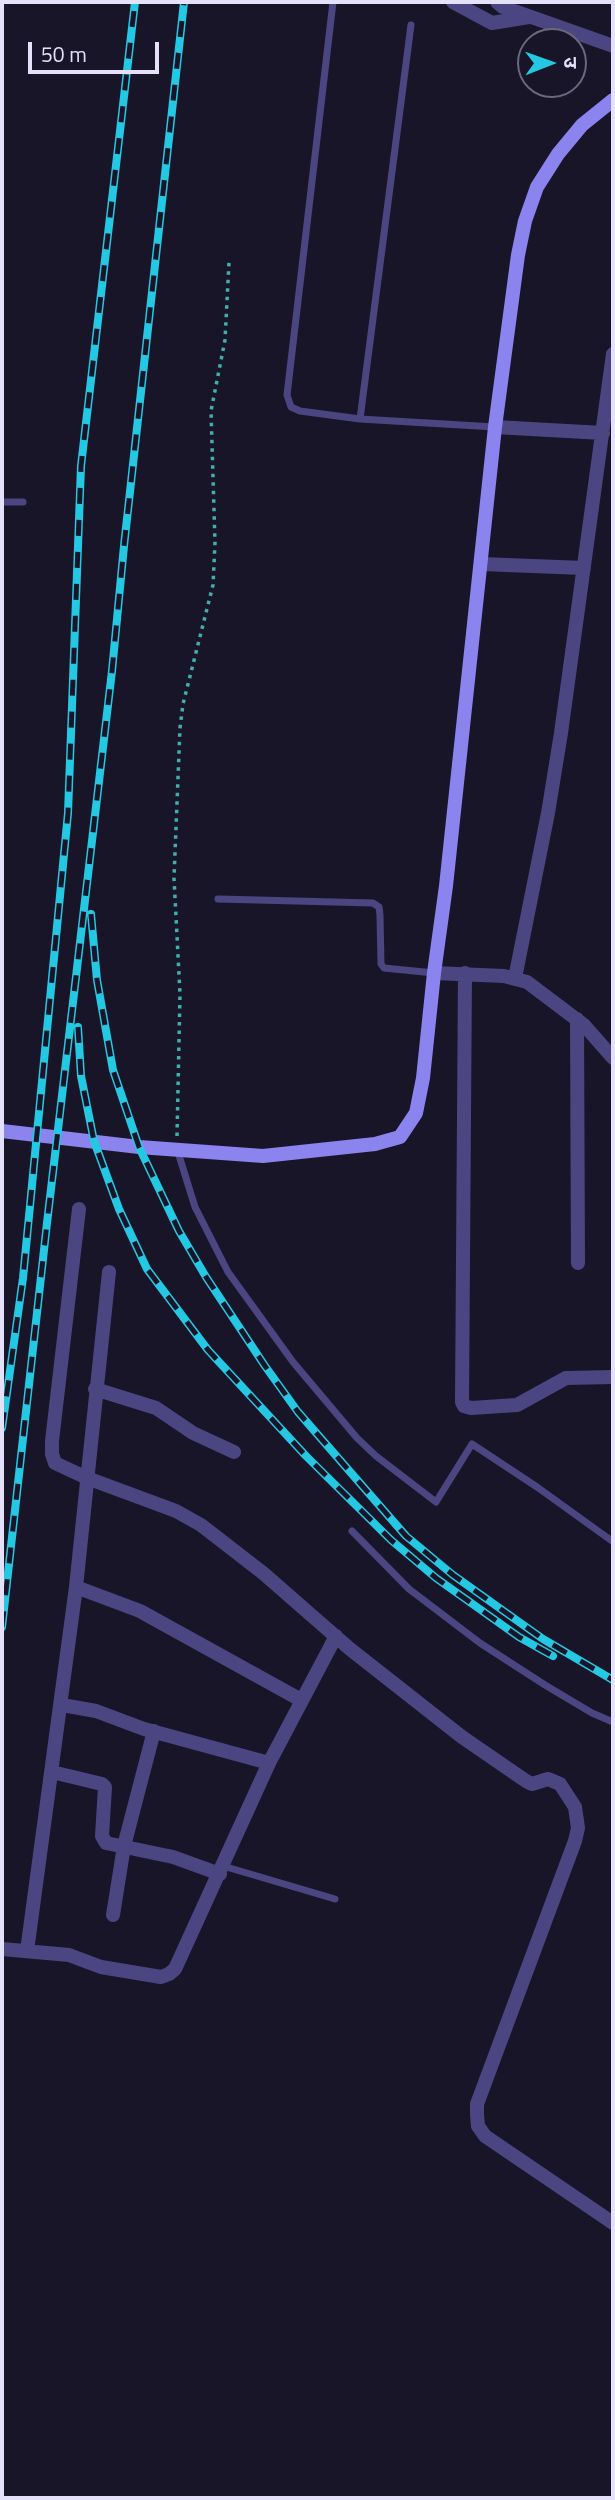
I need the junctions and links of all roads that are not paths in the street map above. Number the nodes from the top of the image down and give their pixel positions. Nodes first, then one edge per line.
1 (333, 2) edge
2 (453, 2) edge
3 (497, 2) edge
4 (530, 16) junction
5 (411, 25) dead end
6 (613, 46) edge
7 (613, 100) edge
8 (613, 354) edge
9 (360, 419) junction
10 (495, 428) junction
11 (603, 433) junction
12 (2, 502) edge
13 (23, 502) dead end
14 (481, 564) junction
15 (584, 568) junction
16 (218, 899) dead end
17 (434, 973) junction
18 (465, 973) junction
19 (515, 978) junction
20 (577, 1019) junction
21 (613, 1058) edge
22 (2, 1131) edge
23 (177, 1149) junction
24 (79, 1209) dead end
25 (578, 1263) dead end
26 (109, 1272) dead end
27 (613, 1377) edge
28 (95, 1389) junction
29 (234, 1452) dead end
30 (87, 1478) junction
31 (352, 1531) dead end
32 (611, 1541) dead end
33 (76, 1587) junction
34 (336, 1636) junction
35 (301, 1700) junction
36 (62, 1705) junction
37 (613, 1722) edge
38 (153, 1731) junction
39 (270, 1763) junction
40 (52, 1772) junction
41 (124, 1846) junction
42 (221, 1870) junction
43 (335, 1899) dead end
44 (113, 1915) dead end
45 (2, 1949) edge
46 (27, 1951) junction
47 (613, 2222) edge

1 - 9 lane
2 - 4 street
3 - 4 street
4 - 6 street
5 - 9 lane
7 - 10 street
8 - 11 street
9 - 10 lane
10 - 11 street
10 - 14 street
11 - 15 street
12 - 13 lane
14 - 15 street
14 - 17 street
15 - 19 street
16 - 17 lane
17 - 18 street
17 - 23 street
18 - 19 street
18 - 27 street
19 - 20 street
20 - 21 street
20 - 25 street
22 - 23 street
23 - 32 lane
24 - 30 street
26 - 28 street
28 - 29 street
28 - 30 street
30 - 33 street
30 - 34 street
31 - 37 lane
33 - 35 street
33 - 36 street
34 - 35 street
34 - 47 street
35 - 39 street
36 - 38 street
36 - 40 street
38 - 39 street
38 - 41 street
39 - 42 street
40 - 41 street
40 - 46 street
41 - 42 street
41 - 44 street
42 - 43 lane
42 - 46 street
45 - 46 street

